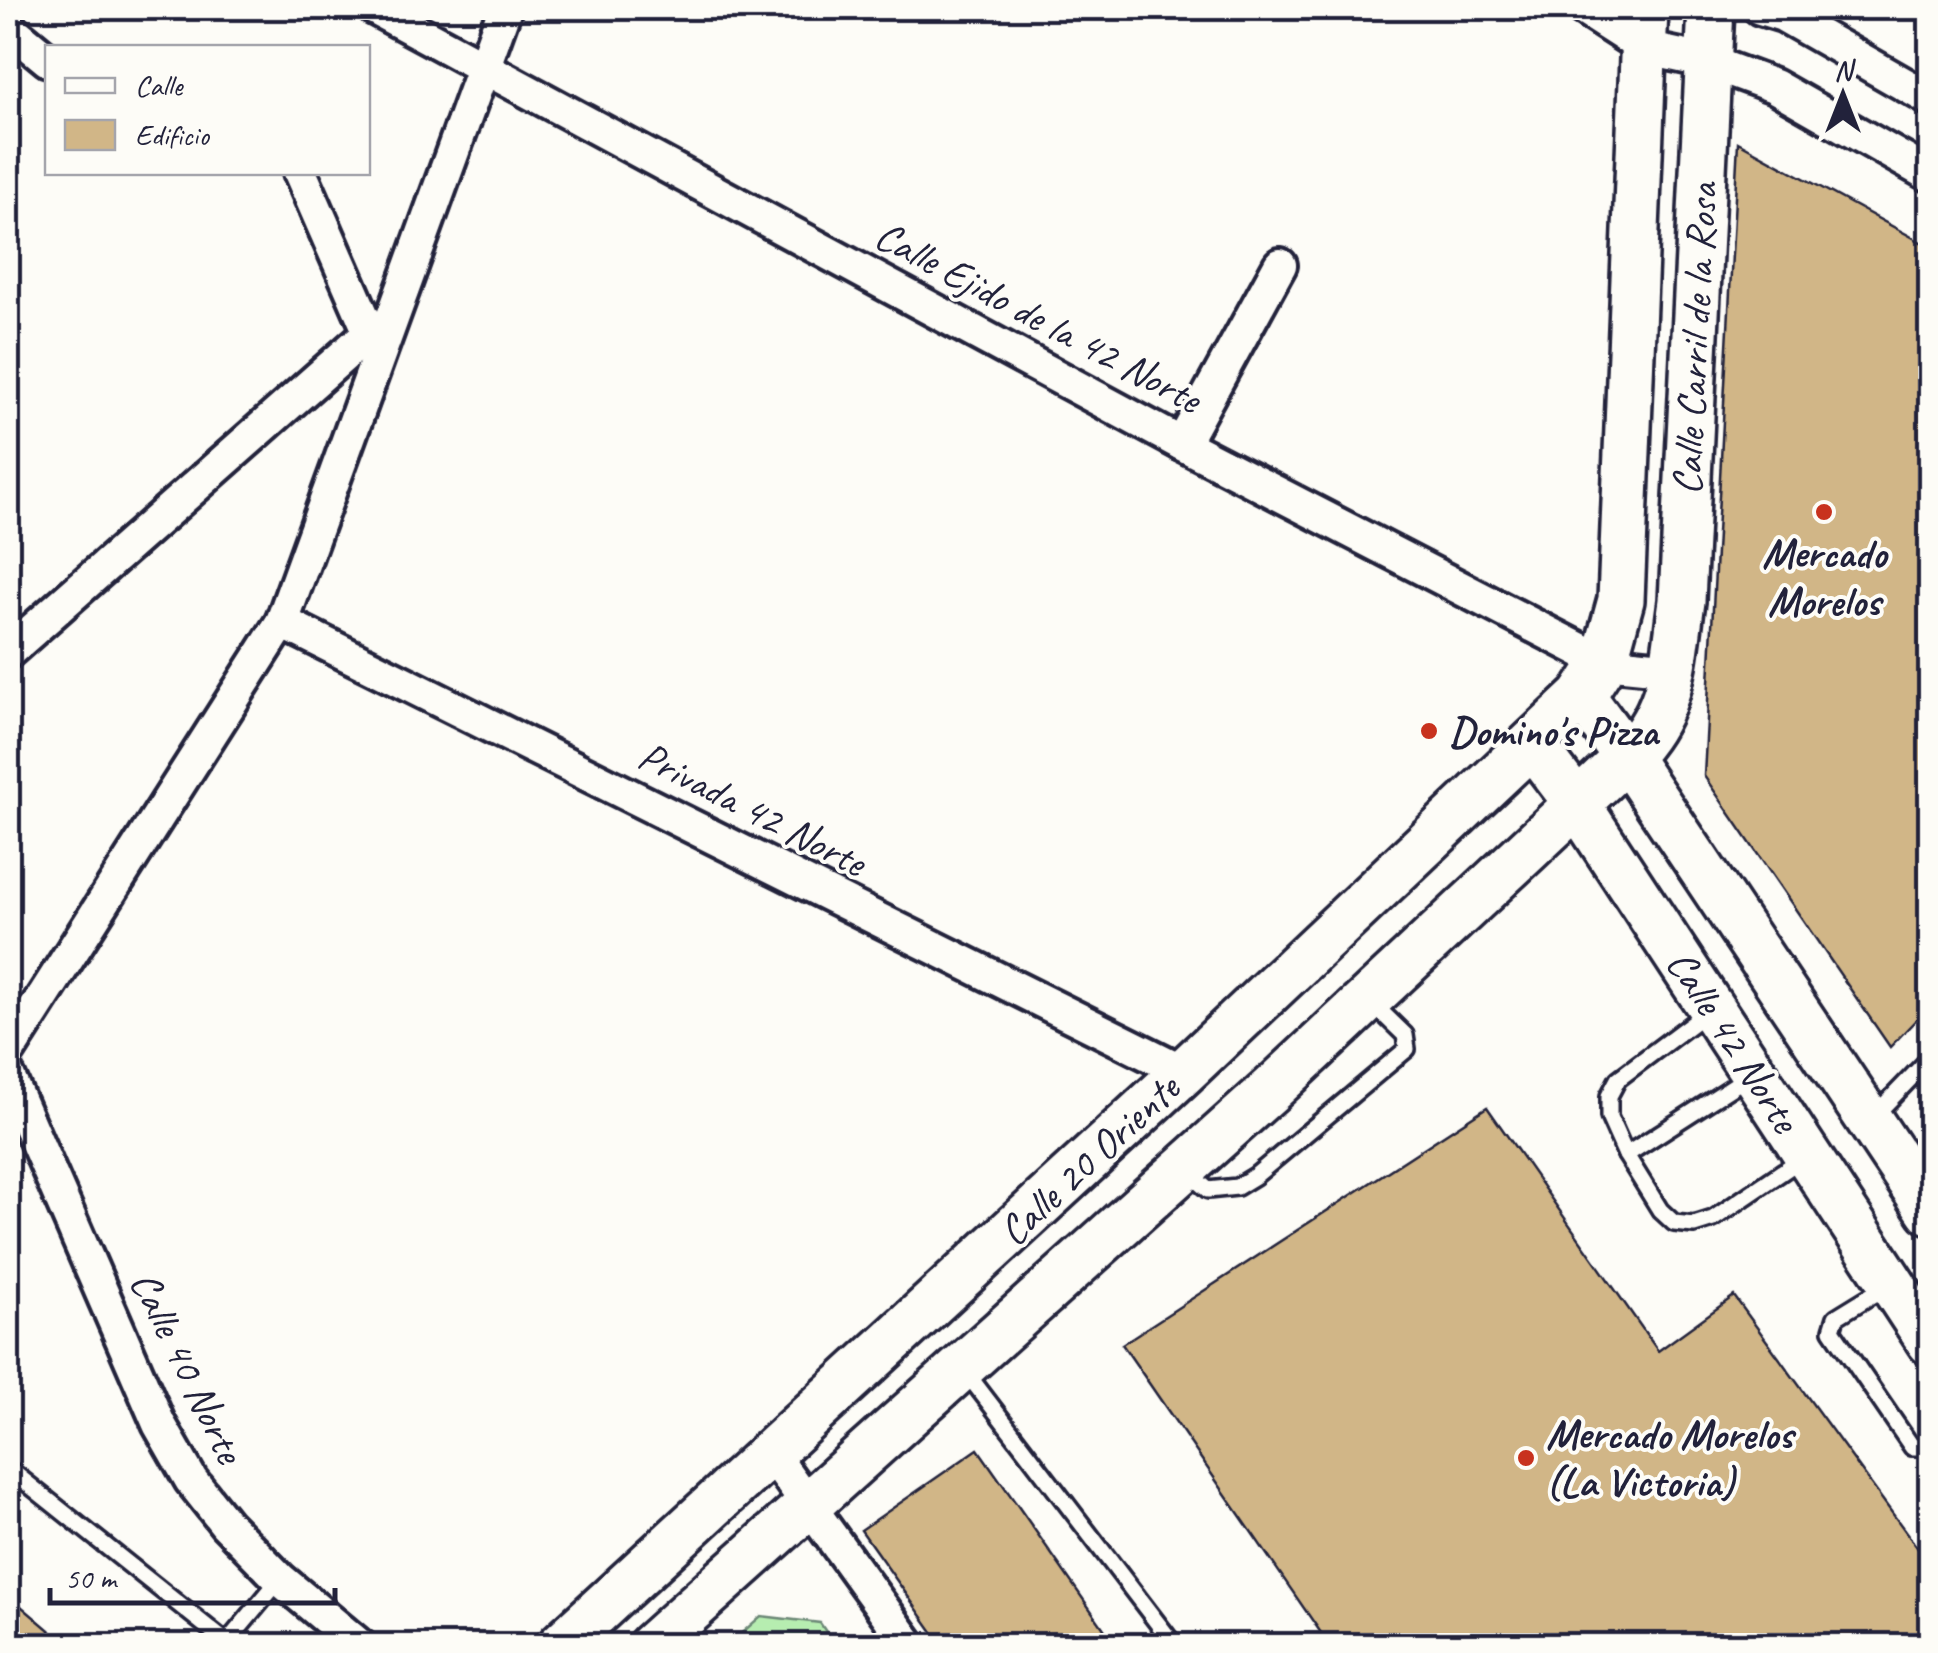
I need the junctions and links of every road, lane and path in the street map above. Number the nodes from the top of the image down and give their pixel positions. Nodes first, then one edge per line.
1 (374, 8) edge
2 (505, 8) edge
3 (1711, 8) edge
4 (1760, 8) edge
5 (1594, 9) edge
6 (8, 27) edge
7 (1644, 28) edge
8 (45, 58) edge
9 (1709, 62) junction
10 (483, 66) junction
11 (1930, 99) edge
12 (301, 175) edge
13 (1930, 175) edge
14 (1280, 265) dead end
15 (373, 342) junction
16 (1182, 444) junction
17 (282, 622) junction
18 (8, 652) edge
19 (1672, 670) junction
20 (1593, 679) junction
21 (1532, 744) junction
22 (1626, 757) junction
23 (1576, 802) junction
24 (1367, 999) junction
25 (1712, 1008) junction
26 (8, 1052) edge
27 (1930, 1058) edge
28 (1184, 1072) junction
29 (1754, 1073) junction
30 (8, 1076) edge
31 (1870, 1120) junction
32 (1626, 1154) junction
33 (1808, 1154) junction
34 (1184, 1168) junction
35 (1930, 1207) edge
36 (1892, 1283) junction
37 (1930, 1342) edge
38 (962, 1368) junction
39 (1930, 1448) edge
40 (772, 1453) junction
41 (8, 1468) edge
42 (809, 1504) junction
43 (280, 1579) junction
44 (342, 1636) edge
45 (225, 1644) edge
46 (560, 1646) edge
47 (651, 1646) edge
48 (910, 1646) edge
49 (1174, 1646) edge

1 - 10 street, Calle Ejido de la 42 Norte
2 - 10 street
3 - 9 main road, Calle Carril de la Rosa
4 - 11 street
5 - 7 street
6 - 8 street
7 - 9 street
7 - 20 main road, Calle Carril de la Rosa
9 - 13 street
9 - 19 main road, Calle Carril de la Rosa
10 - 15 street
10 - 16 street, Calle Ejido de la 42 Norte
12 - 15 street
14 - 16 street
15 - 17 street
15 - 18 street
16 - 20 street, Calle Ejido de la 42 Norte
17 - 26 street
17 - 28 street, Privada 42 Norte
19 - 20 street, Calle Ejido de la 42 Norte
19 - 22 main road, Calle 20 Oriente
20 - 21 main road, Calle 20 Oriente
20 - 22 main road, Calle 42 Norte
21 - 23 main road, Calle 42 Norte
21 - 28 main road, Calle 20 Oriente
22 - 23 main road, Calle 20 Oriente
22 - 31 main road, Calle 42 Norte
23 - 24 main road, Calle 20 Oriente
23 - 25 main road, Calle 42 Norte
24 - 34 main road, Calle 20 Oriente
24 - 34 lane
25 - 29 main road, Calle 42 Norte
25 - 32 lane
27 - 31 lane
28 - 40 main road, Calle 20 Oriente
29 - 32 lane
29 - 33 main road, Calle 42 Norte
30 - 43 street, Calle 40 Norte
31 - 35 main road, Calle 42 Norte
32 - 33 lane
33 - 36 main road, Calle 42 Norte
34 - 38 main road, Calle 20 Oriente
36 - 37 main road, Calle 42 Norte
36 - 39 lane
38 - 42 main road, Calle 20 Oriente
38 - 49 lane
40 - 42 street
40 - 46 main road, Calle 20 Oriente
41 - 45 lane
42 - 47 main road, Calle 20 Oriente
42 - 48 street
43 - 44 street, Calle 40 Norte
43 - 45 lane

